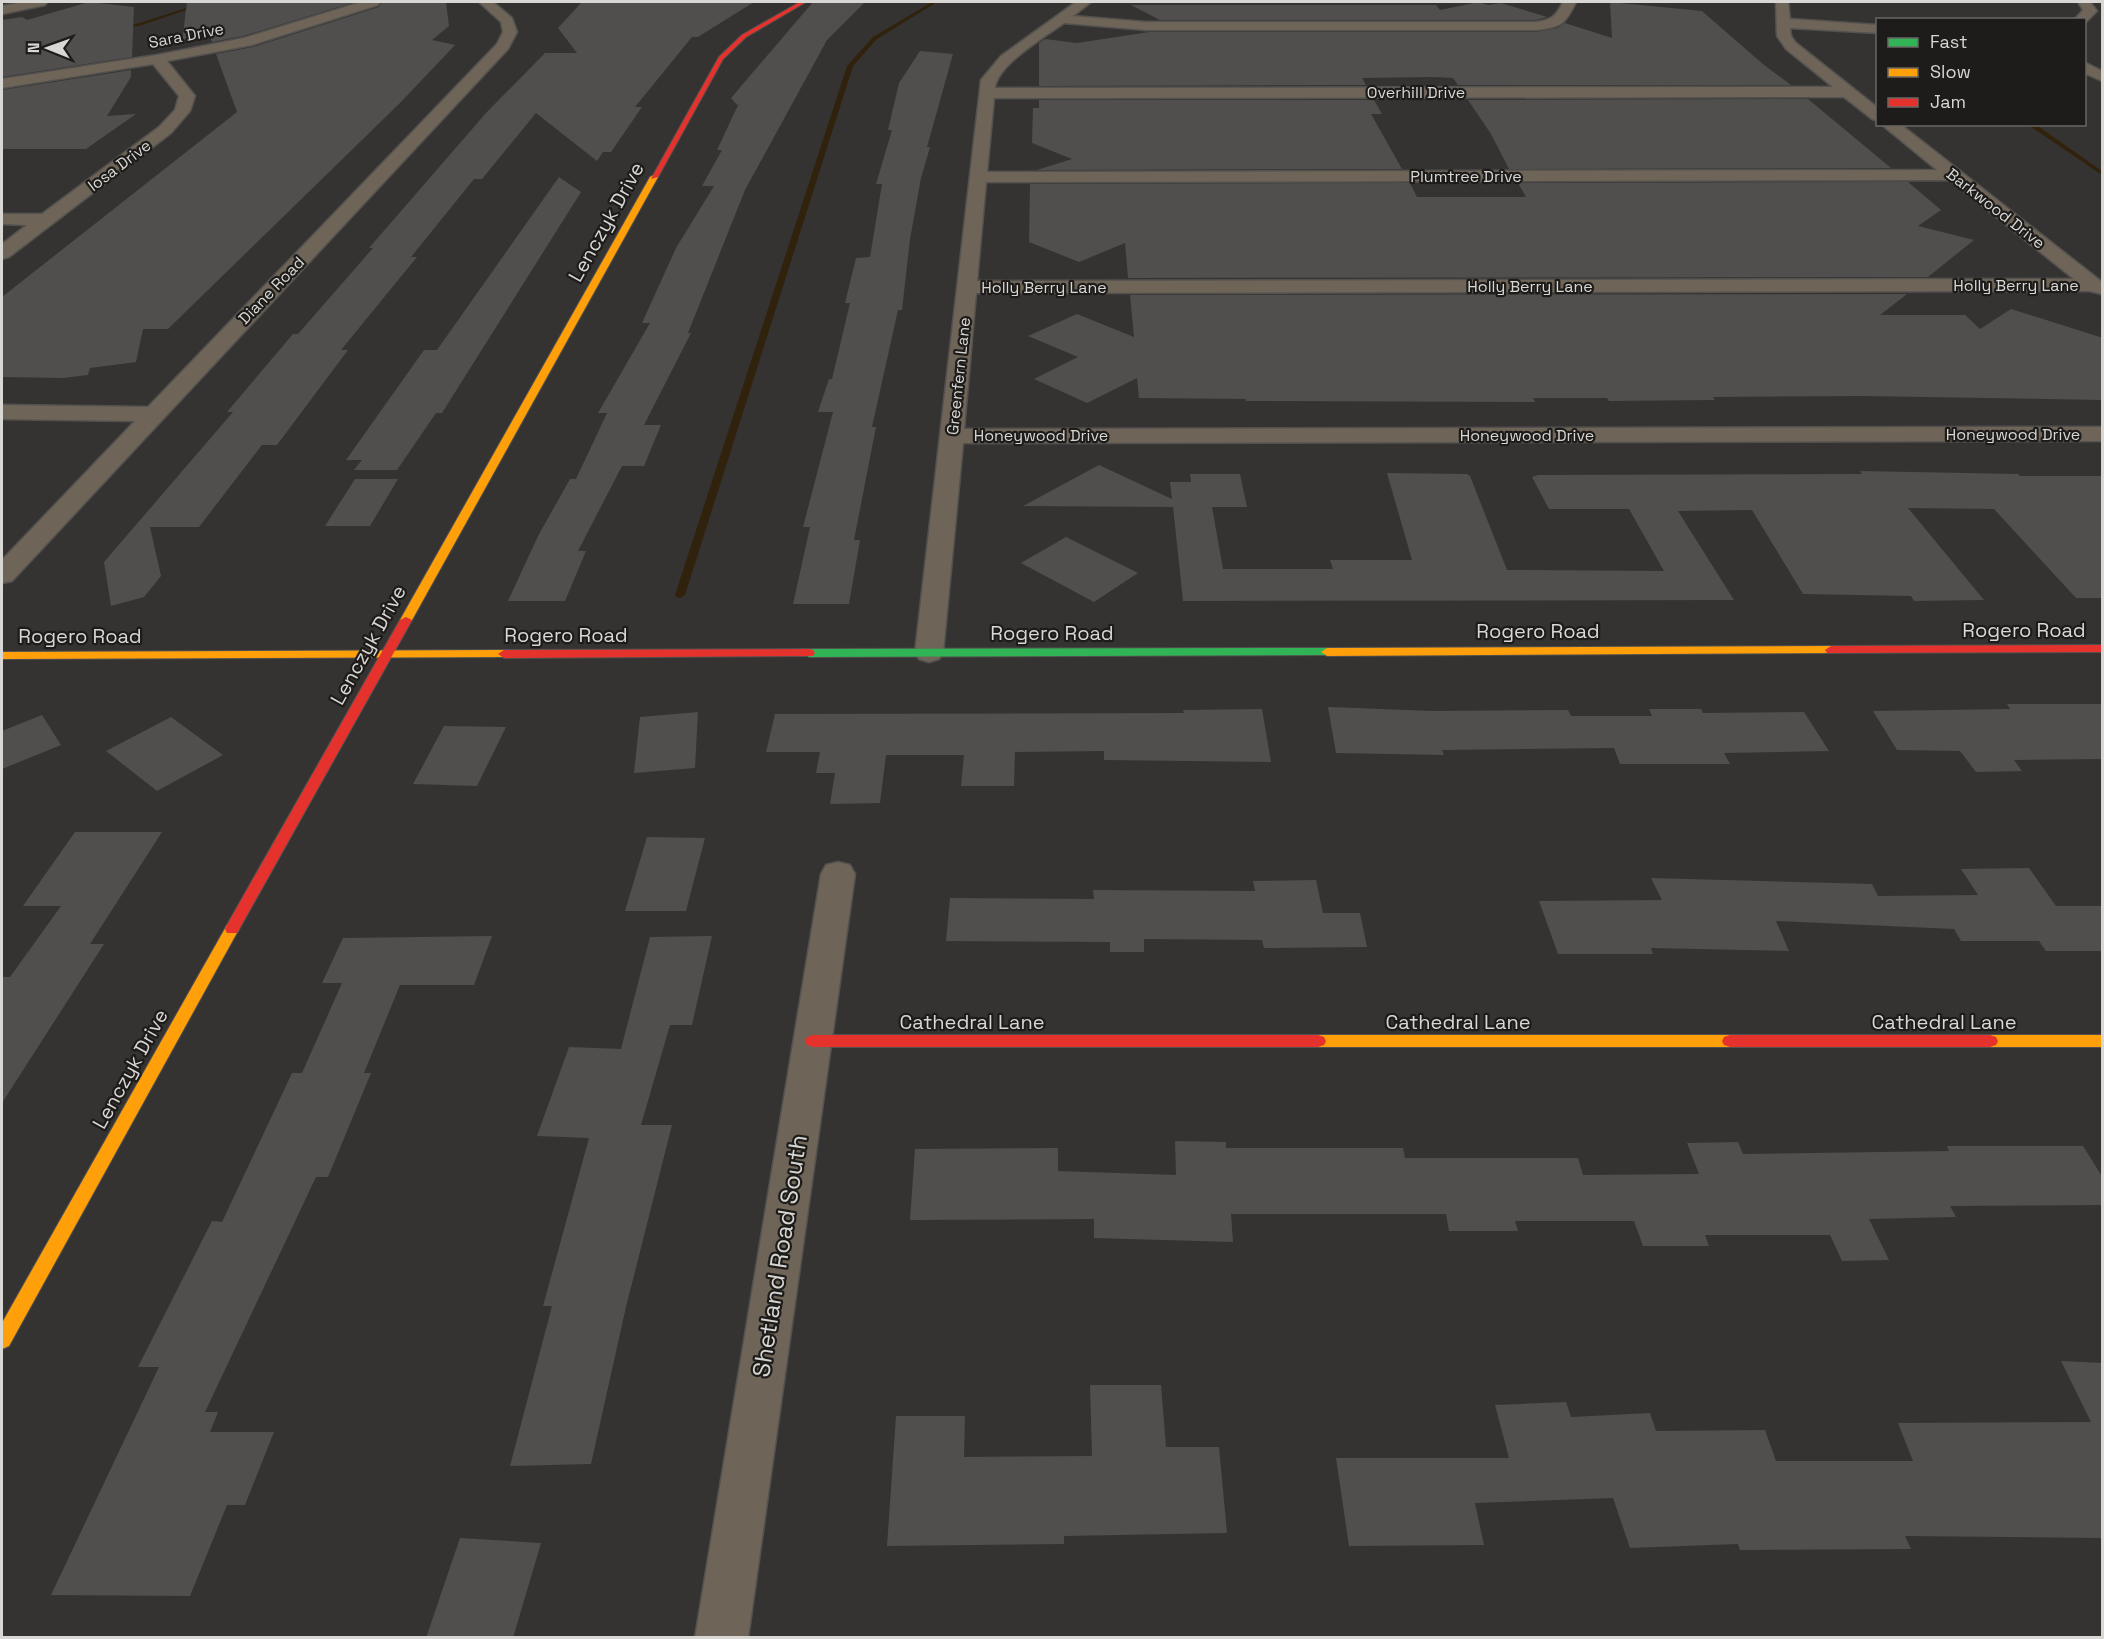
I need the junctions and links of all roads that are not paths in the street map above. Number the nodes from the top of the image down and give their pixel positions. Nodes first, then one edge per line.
1 (40, 2) edge
2 (373, 2) edge
3 (486, 2) edge
4 (802, 2) edge
5 (1084, 2) edge
6 (1569, 2) edge
7 (1782, 2) edge
8 (2, 10) edge
9 (1060, 20) junction
10 (1783, 23) junction
11 (1876, 29) edge
12 (157, 59) junction
13 (2086, 67) edge
14 (2103, 77) edge
15 (2, 83) edge
16 (1847, 92) junction
17 (986, 93) junction
18 (1876, 114) edge
19 (1892, 126) edge
20 (1953, 175) junction
21 (978, 177) junction
22 (2, 219) edge
23 (45, 220) junction
24 (2, 253) edge
25 (967, 287) junction
26 (2098, 289) edge
27 (2, 412) edge
28 (153, 414) junction
29 (2103, 434) edge
30 (952, 436) junction
31 (2, 575) edge
32 (2103, 649) edge
33 (929, 653) junction
34 (384, 655) junction
35 (2, 656) edge
36 (837, 874) dead end
37 (813, 1041) junction
38 (2103, 1041) edge
39 (2, 1340) edge
40 (721, 1638) edge

1 - 8 street
2 - 12 street, Sara Drive
3 - 28 street, Diane Road
4 - 34 street, Lenczyk Drive
5 - 9 street, Greenfern Lane
6 - 9 street
7 - 10 street
9 - 17 street, Greenfern Lane
10 - 11 street
10 - 16 street
12 - 15 street, Sara Drive
12 - 23 street, Iosa Drive
13 - 14 street
16 - 17 street, Overhill Drive
16 - 18 street
17 - 21 street, Greenfern Lane
19 - 20 street, Barkwood Drive
20 - 21 street, Plumtree Drive
20 - 26 street, Barkwood Drive
21 - 25 street, Greenfern Lane
22 - 23 street
23 - 24 street, Iosa Drive
25 - 26 street, Holly Berry Lane
25 - 30 street, Greenfern Lane
27 - 28 street
28 - 31 street, Diane Road
29 - 30 street, Honeywood Drive
30 - 33 street, Greenfern Lane
32 - 33 street, Rogero Road
33 - 34 street, Rogero Road
34 - 35 street, Rogero Road
34 - 39 street, Lenczyk Drive
36 - 37 street, Shetland Road South
37 - 38 street, Cathedral Lane
37 - 40 street, Shetland Road South

